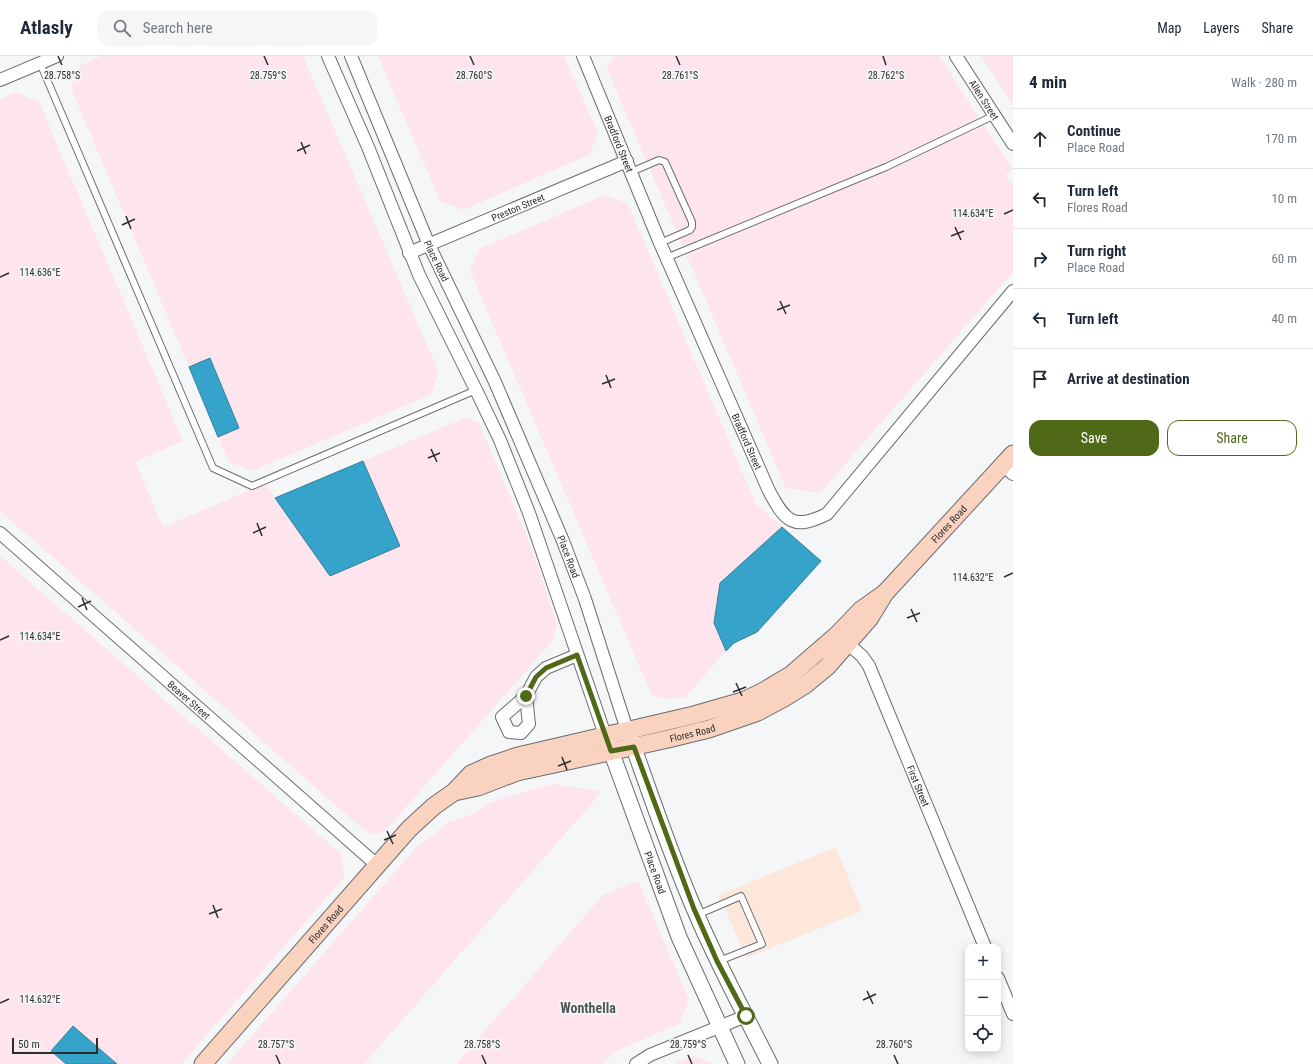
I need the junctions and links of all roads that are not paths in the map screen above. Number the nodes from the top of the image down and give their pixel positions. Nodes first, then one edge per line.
1 (58, 56) edge
2 (328, 56) edge
3 (351, 56) edge
4 (583, 56) edge
5 (956, 56) edge
6 (40, 64) junction
7 (0, 80) edge
8 (995, 115) junction
9 (1013, 144) edge
10 (629, 167) junction
11 (660, 243) junction
12 (429, 245) junction
13 (410, 253) junction
14 (666, 258) junction
15 (1013, 292) edge
16 (476, 390) junction
17 (1010, 464) edge
18 (0, 534) edge
19 (842, 639) junction
20 (577, 655) junction
21 (526, 696) dead end
22 (627, 730) junction
23 (606, 735) junction
24 (634, 747) junction
25 (611, 751) junction
26 (454, 792) junction
27 (378, 866) junction
28 (697, 915) junction
29 (984, 944) edge
30 (717, 961) junction
31 (999, 980) edge
32 (1013, 1014) edge
33 (746, 1016) junction
34 (720, 1026) junction
35 (204, 1064) edge
36 (636, 1064) edge
37 (737, 1064) edge
38 (770, 1064) edge

1 - 6 street
2 - 13 street, Place Road
3 - 12 street, Place Road
4 - 10 street, Bradford Street
5 - 8 street, Allen Street
6 - 7 street
6 - 16 lane
8 - 9 street, Allen Street
8 - 14 lane
10 - 11 street, Bradford Street
10 - 11 lane
10 - 12 street, Preston Street
11 - 14 street, Bradford Street
12 - 13 street, Preston Street
12 - 22 street, Place Road
13 - 16 street, Place Road
14 - 15 street, Bradford Street
16 - 20 street, Place Road
17 - 19 main road, Flores Road
18 - 27 street, Beaver Street
19 - 22 main road, Flores Road
19 - 24 main road, Flores Road
19 - 29 street, First Street
20 - 21 street
20 - 23 street, Place Road
22 - 23 main road, Flores Road
22 - 24 street, Place Road
23 - 25 street, Place Road
23 - 26 main road, Flores Road
24 - 25 main road, Flores Road
24 - 28 street, Place Road
25 - 26 main road, Flores Road
25 - 34 street, Place Road
26 - 27 main road, Flores Road
27 - 35 main road, Flores Road
28 - 30 street, Place Road
28 - 30 lane
30 - 33 street, Place Road
31 - 32 street
33 - 34 street
33 - 38 street, Place Road
34 - 36 street
34 - 37 street, Place Road

